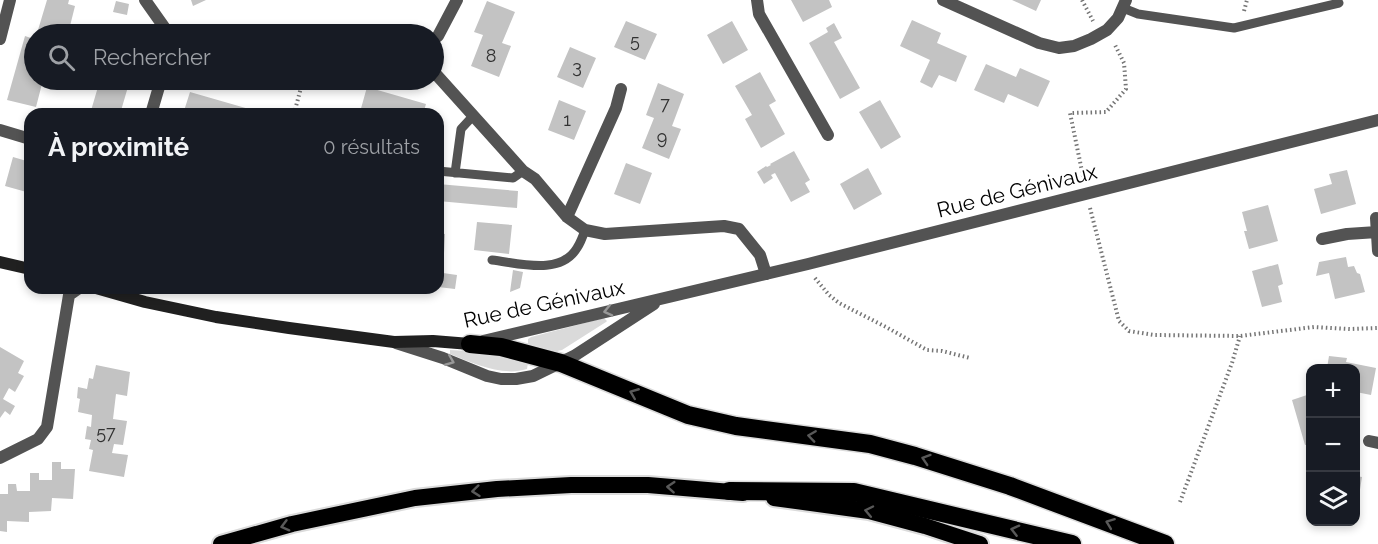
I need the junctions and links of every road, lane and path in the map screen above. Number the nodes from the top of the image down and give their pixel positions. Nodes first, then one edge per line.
1 (10, 0) edge
2 (145, 0) edge
3 (457, 0) edge
4 (757, 0) edge
5 (943, 0) edge
6 (1082, 0) edge
7 (1339, 3) dead end
8 (1125, 4) edge
9 (163, 24) edge
10 (444, 25) edge
11 (1105, 32) junction
12 (0, 39) edge
13 (444, 83) edge
14 (621, 88) dead end
15 (158, 90) edge
16 (300, 90) edge
17 (153, 108) edge
18 (296, 108) edge
19 (473, 116) junction
20 (1378, 120) edge
21 (0, 130) edge
22 (828, 135) dead end
23 (24, 137) edge
24 (523, 171) junction
25 (444, 172) edge
26 (455, 173) junction
27 (1087, 196) junction
28 (567, 217) junction
29 (1376, 218) dead end
30 (585, 230) junction
31 (1377, 232) edge
32 (1322, 239) dead end
33 (1378, 251) edge
34 (492, 260) dead end
35 (0, 262) edge
36 (808, 264) junction
37 (24, 268) edge
38 (766, 274) junction
39 (72, 294) edge
40 (117, 294) edge
41 (664, 297) junction
42 (1378, 328) edge
43 (1240, 336) junction
44 (394, 342) junction
45 (470, 344) junction
46 (970, 358) dead end
47 (561, 363) junction
48 (0, 459) edge
49 (729, 491) junction
50 (1180, 502) dead end
51 (221, 544) edge
52 (980, 544) edge
53 (1072, 544) edge
54 (1165, 544) edge

1 - 12 street
2 - 9 street
3 - 10 street
4 - 22 street
5 - 11 street
6 - 11 path
7 - 8 lane
8 - 11 street
11 - 27 path
13 - 19 street
14 - 28 street
15 - 17 street
16 - 18 path
19 - 24 street
19 - 26 lane
20 - 27 street, Rue de Génivaux
21 - 23 street
24 - 26 lane
24 - 28 street
25 - 26 lane
27 - 36 street, Rue de Génivaux
27 - 43 path
28 - 30 street
29 - 31 street
30 - 34 lane
30 - 38 street
31 - 32 street
31 - 33 street
35 - 37 main road
36 - 38 street, Rue de Génivaux
36 - 46 path
38 - 41 street, Rue de Génivaux
39 - 48 street
40 - 44 main road, Rue de Génivaux
41 -> 45 street, Rue de Génivaux
41 - 47 street, Rue de Génivaux
42 - 43 path
43 - 50 path
44 - 45 main road, Rue de Génivaux
44 -> 47 street, Rue de Génivaux
45 - 47 highway
54 -> 47 highway
49 -> 51 highway
52 -> 49 highway
53 -> 49 highway

